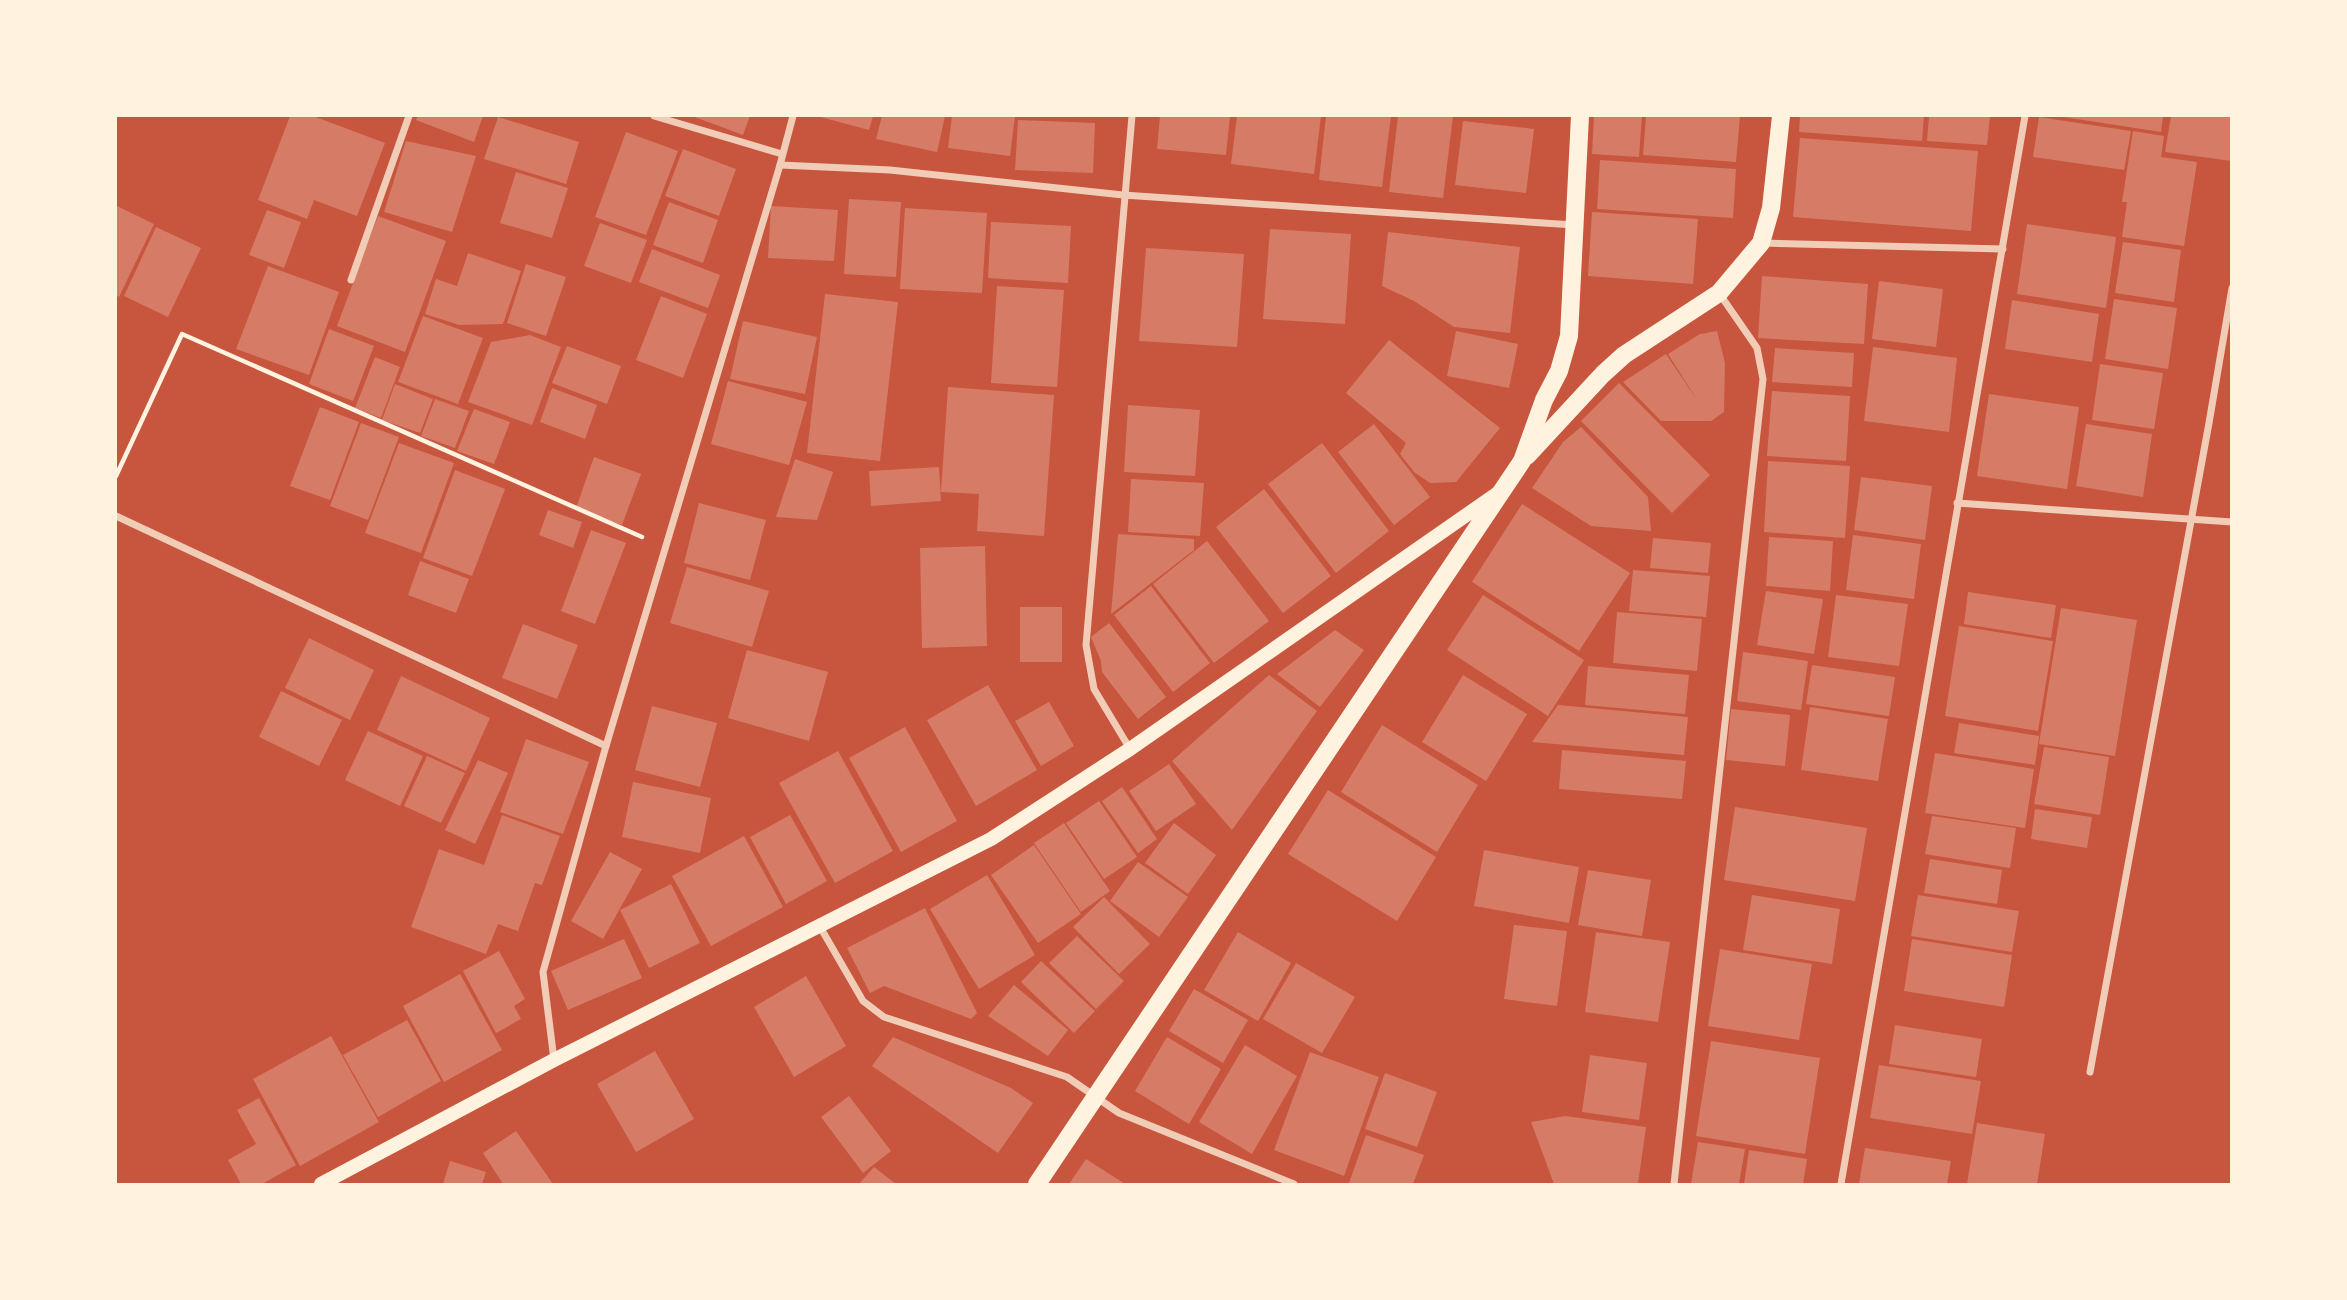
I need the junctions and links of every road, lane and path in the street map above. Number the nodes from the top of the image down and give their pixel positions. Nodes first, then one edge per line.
1 (409, 116) edge
2 (654, 116) edge
3 (793, 116) edge
4 (1132, 116) edge
5 (1580, 116) edge
6 (1781, 116) edge
7 (2025, 116) edge
8 (782, 154) junction
9 (780, 165) junction
10 (1123, 195) junction
11 (1574, 225) junction
12 (1761, 243) junction
13 (2003, 249) junction
14 (351, 280) dead end
15 (2231, 288) edge
16 (1719, 293) junction
17 (1522, 461) junction
18 (116, 476) edge
19 (1500, 491) junction
20 (1957, 503) junction
21 (116, 516) edge
22 (2192, 520) junction
23 (2231, 522) edge
24 (665, 548) junction
25 (606, 746) junction
26 (1130, 749) junction
27 (818, 925) junction
28 (554, 1060) junction
29 (2090, 1072) dead end
30 (1095, 1098) junction
31 (321, 1185) edge
32 (1037, 1185) edge
33 (1294, 1185) edge
34 (1674, 1185) edge
35 (1841, 1185) edge

1 - 14 street
2 - 8 street
3 - 8 street
4 - 10 street
5 - 11 main road
6 - 12 main road
7 - 13 street
8 - 9 street
9 - 10 street
9 - 24 street
10 - 11 street
10 - 26 street
11 - 17 main road
12 - 13 street
12 - 16 main road
13 - 20 street
15 - 22 street
16 - 17 main road
16 - 34 street
17 - 19 main road
18 - 24 path
19 - 26 main road
19 - 30 main road
20 - 22 street
20 - 35 street
21 - 25 street
22 - 23 street
22 - 29 street
24 - 25 street
25 - 28 street
26 - 27 main road
27 - 28 main road
27 - 30 street
28 - 31 main road
30 - 32 main road
30 - 33 street

